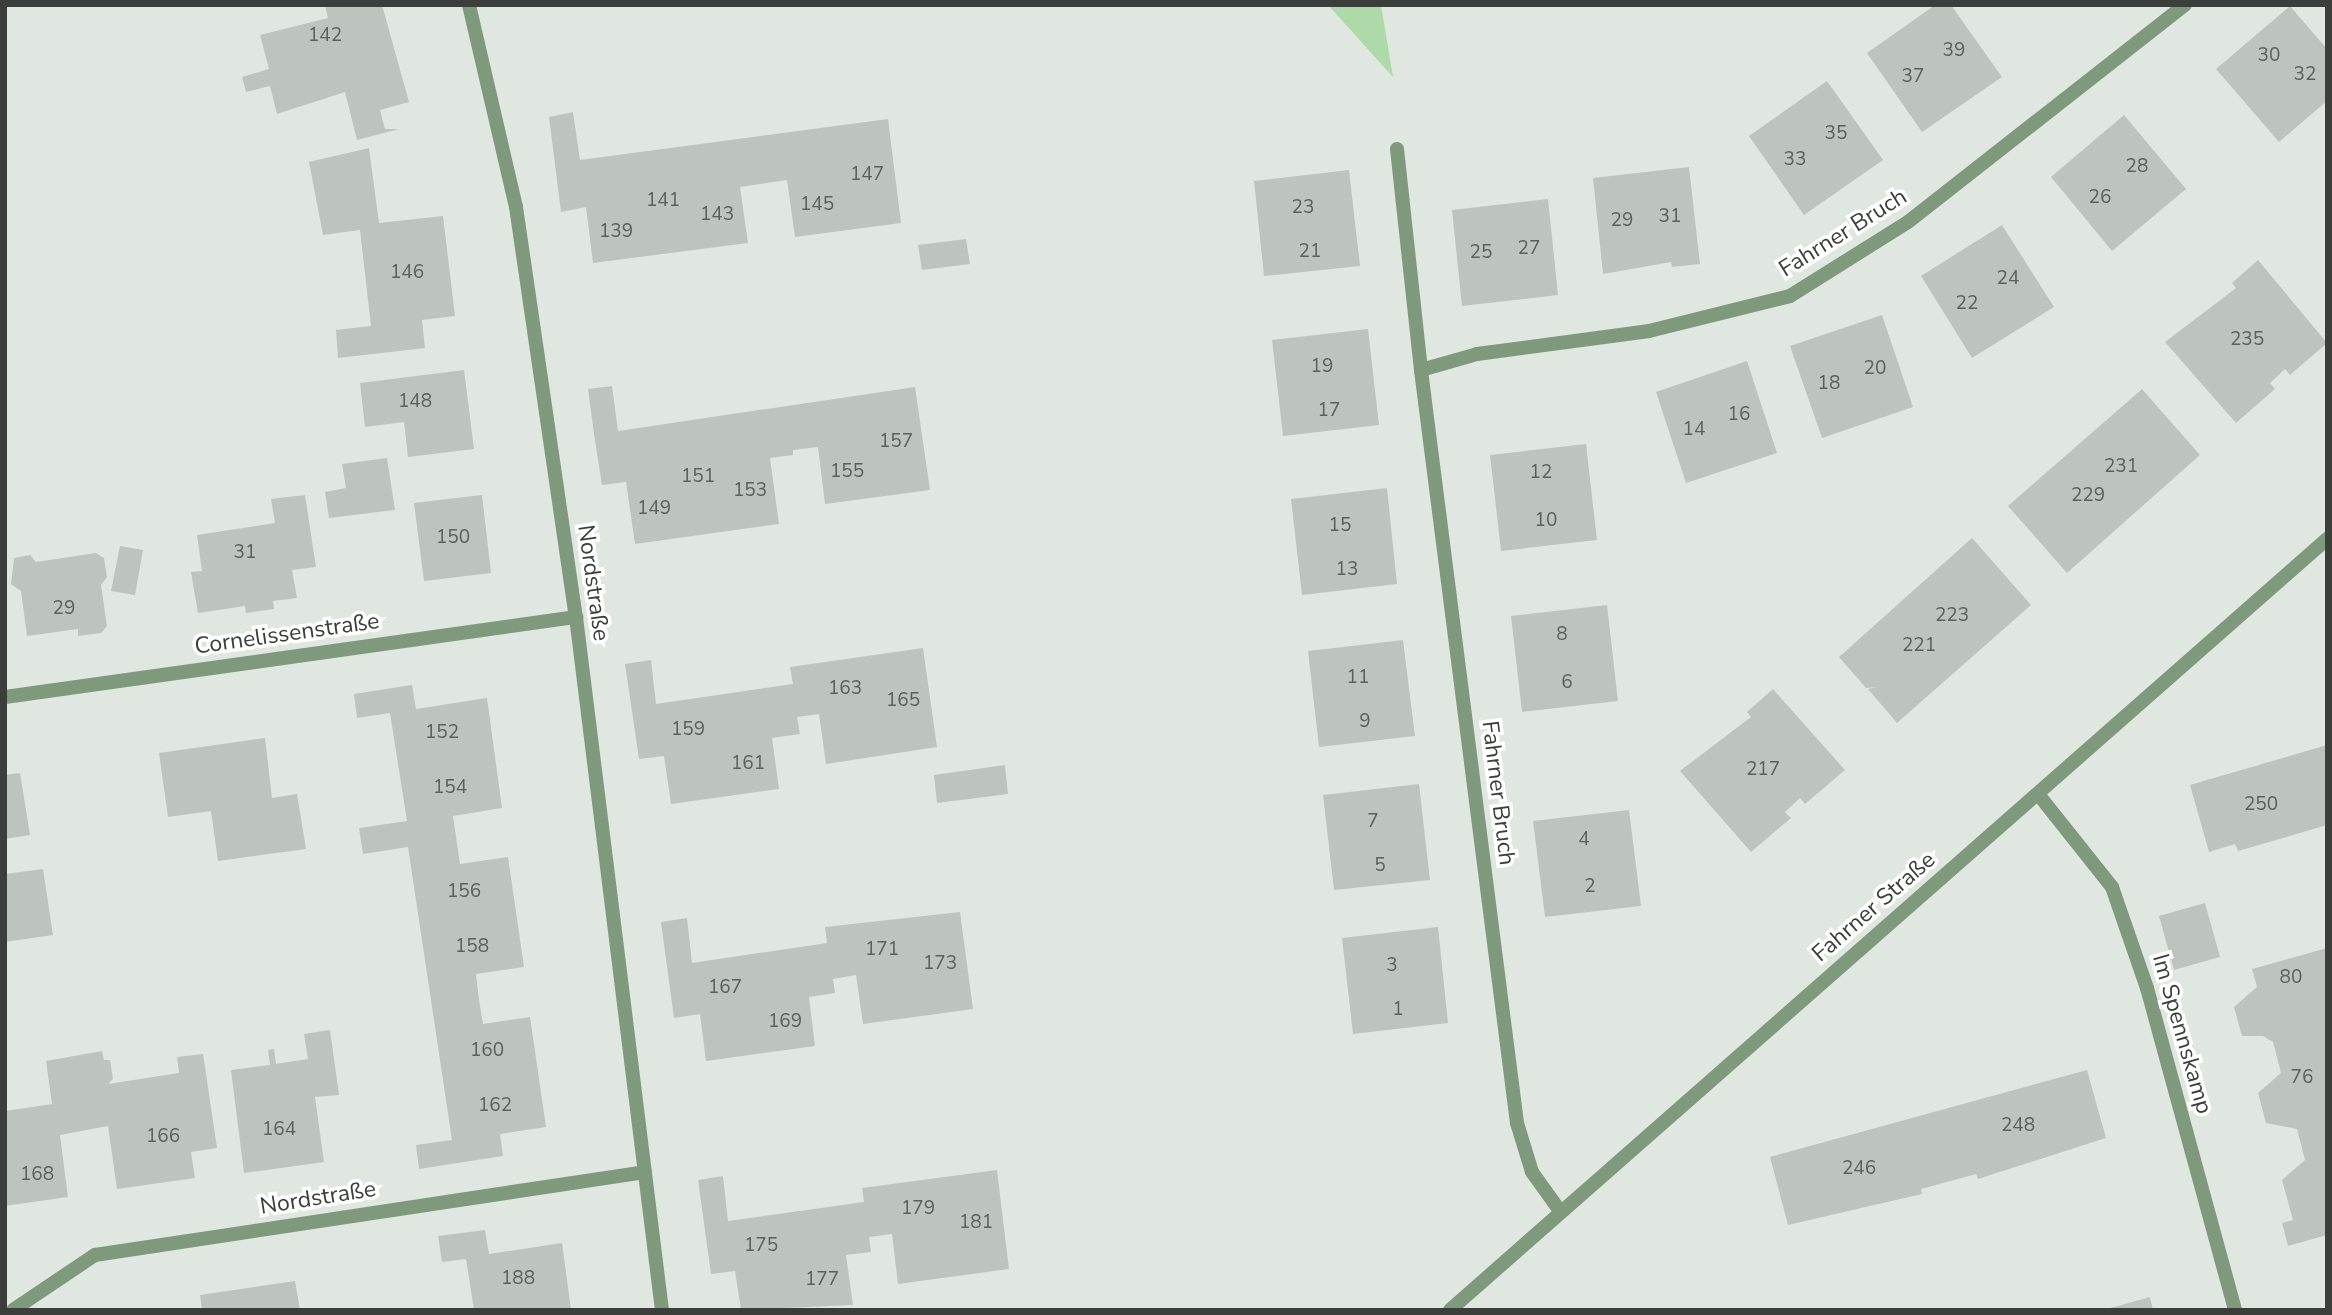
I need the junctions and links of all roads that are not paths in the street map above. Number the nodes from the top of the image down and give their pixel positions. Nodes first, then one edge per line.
1 (468, 5) edge
2 (2185, 5) edge
3 (1397, 149) dead end
4 (1421, 370) junction
5 (2327, 539) edge
6 (576, 617) junction
7 (5, 697) edge
8 (2038, 794) junction
9 (645, 1172) junction
10 (1560, 1211) junction
11 (13, 1310) edge
12 (662, 1310) edge
13 (1450, 1310) edge
14 (2235, 1310) edge

1 - 6 street, Nordstraße
2 - 4 street, Fahrner Bruch
3 - 4 street, Fahrner Bruch
4 - 10 street, Fahrner Bruch
5 - 8 street, Fahrner Straße
6 - 7 street, Cornelissenstraße
6 - 9 street, Nordstraße
8 - 10 street, Fahrner Straße
8 - 14 street, Im Spennskamp
9 - 11 street, Nordstraße
9 - 12 street, Nordstraße
10 - 13 street, Fahrner Straße

